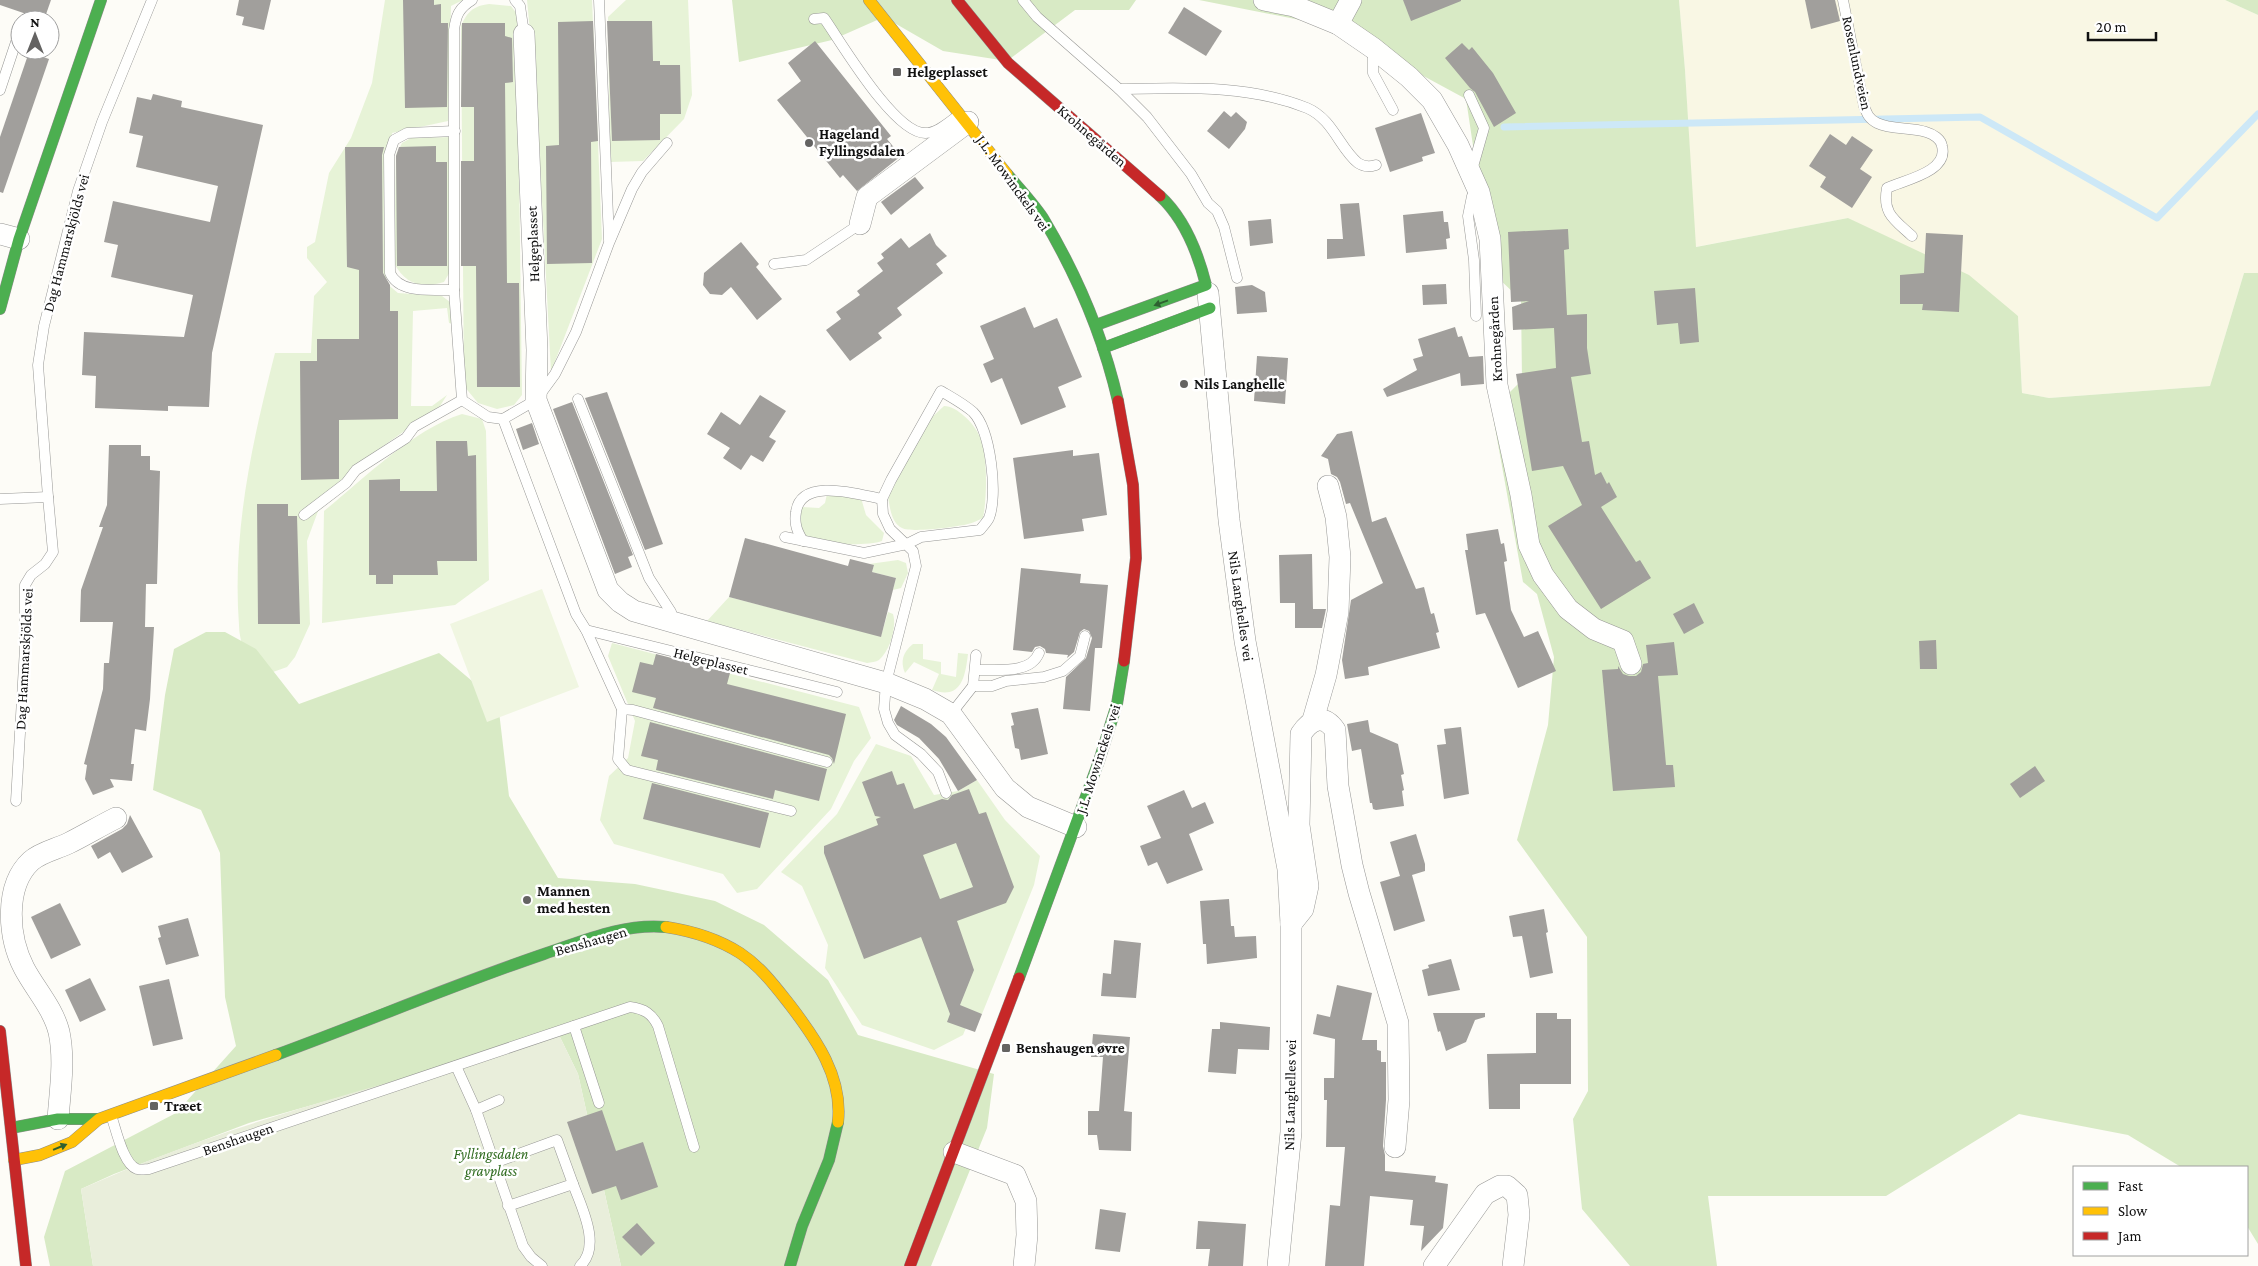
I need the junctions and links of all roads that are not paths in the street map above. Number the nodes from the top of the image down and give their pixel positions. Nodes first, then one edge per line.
1 (102, 0) edge
2 (152, 0) edge
3 (472, 0) edge
4 (515, 0) edge
5 (600, 0) edge
6 (869, 0) edge
7 (957, 0) edge
8 (1023, 0) edge
9 (1264, 0) edge
10 (1351, 0) edge
11 (1843, 0) edge
12 (814, 18) dead end
13 (1338, 24) junction
14 (524, 34) joint
15 (1373, 48) junction
16 (10, 60) edge
17 (1119, 89) junction
18 (0, 90) edge
19 (1469, 95) dead end
20 (1393, 110) dead end
21 (964, 118) junction
22 (455, 131) junction
23 (667, 143) dead end
24 (1376, 165) dead end
25 (1471, 173) junction
26 (1479, 192) junction
27 (860, 224) joint
28 (1912, 236) dead end
29 (10, 237) edge
30 (609, 243) junction
31 (774, 264) dead end
32 (1237, 278) dead end
33 (1206, 285) junction
34 (454, 290) junction
35 (1210, 308) junction
36 (0, 309) edge
37 (1476, 316) dead end
38 (1096, 325) junction
39 (1103, 348) junction
40 (578, 399) dead end
41 (462, 400) junction
42 (536, 400) junction
43 (503, 419) junction
44 (1328, 486) dead end
45 (48, 497) junction
46 (0, 499) edge
47 (882, 499) junction
48 (304, 515) dead end
49 (785, 537) dead end
50 (803, 541) junction
51 (907, 544) junction
52 (674, 623) junction
53 (586, 630) junction
54 (1086, 636) dead end
55 (1040, 652) dead end
56 (976, 655) dead end
57 (1631, 664) dead end
58 (976, 670) junction
59 (886, 683) junction
60 (973, 686) junction
61 (837, 692) dead end
62 (622, 709) junction
63 (951, 714) junction
64 (1313, 720) junction
65 (827, 762) dead end
66 (946, 793) dead end
67 (16, 801) dead end
68 (791, 811) dead end
69 (116, 818) dead end
70 (1076, 827) junction
71 (1291, 924) junction
72 (574, 1026) junction
73 (0, 1031) edge
74 (456, 1066) junction
75 (499, 1100) dead end
76 (599, 1103) dead end
77 (476, 1110) junction
78 (111, 1114) junction
79 (58, 1119) junction
80 (99, 1119) junction
81 (9, 1147) edge
82 (694, 1147) dead end
83 (1395, 1147) dead end
84 (954, 1152) junction
85 (494, 1163) junction
86 (573, 1184) junction
87 (508, 1206) junction
88 (582, 1264) edge
89 (26, 1266) edge
90 (542, 1266) edge
91 (790, 1266) edge
92 (910, 1266) edge
93 (1024, 1266) edge
94 (1278, 1266) edge
95 (1434, 1266) edge
96 (1513, 1266) edge

1 - 29 main road
2 - 45 lane, Dag Hammarskjölds vei
3 - 22 lane
4 - 14 lane, Helgeplasset
5 - 30 lane
6 - 21 main road, J.L. Mowinckels vei
7 - 33 main road, Krohnegården
8 - 17 lane
9 - 13 street, Krohnegården
10 - 13 street
11 - 28 lane, Rosenlundveien
12 - 21 lane
13 - 15 street, Krohnegården
14 - 42 street, Helgeplasset
15 - 20 lane
15 - 25 street, Krohnegården
16 - 18 lane
17 - 24 lane
17 - 32 lane
19 - 25 lane
21 - 27 street, J.L. Mowinckels vei
21 - 38 main road, J.L. Mowinckels vei
22 - 34 lane
22 - 34 lane
23 - 30 lane
25 - 26 street, Krohnegården
26 - 37 lane
26 - 57 street, Krohnegården
27 - 31 lane, J.L. Mowinckels vei
29 - 36 main road
30 - 42 lane
33 - 35 street, Nils Langhelles vei
33 -> 38 main road
34 - 41 lane
35 - 39 main road
35 - 71 street, Nils Langhelles vei
38 - 39 main road, J.L. Mowinckels vei
39 - 70 main road, J.L. Mowinckels vei
40 - 52 lane, Helgeplasset
41 - 43 lane
41 - 48 lane
42 - 43 lane
42 - 52 street, Helgeplasset
43 - 53 lane
44 - 64 street
45 - 46 lane
45 - 67 lane, Dag Hammarskjölds vei
47 - 50 lane
47 - 51 lane
47 - 51 lane
49 - 50 lane
50 - 51 lane
51 - 59 lane
52 - 59 street, Helgeplasset
53 - 61 lane, Helgeplasset
53 - 62 lane
54 - 60 lane
55 - 58 lane
56 - 58 lane
58 - 60 lane
59 - 63 street, Helgeplasset
59 - 66 lane
60 - 63 lane
62 - 65 lane
62 - 68 lane
63 - 70 street, Helgeplasset
64 - 71 street
64 - 83 street
69 - 79 street
70 - 84 main road, J.L. Mowinckels vei
71 - 94 street, Nils Langhelles vei
72 - 74 lane, Benshaugen
72 - 76 lane
72 - 82 lane, Benshaugen
73 - 81 main road
74 - 77 lane
74 - 78 lane, Benshaugen
75 - 77 lane
77 - 85 lane
78 - 80 main road, Benshaugen
78 - 91 main road, Benshaugen
79 - 80 main road, Benshaugen
79 - 81 main road, Benshaugen
81 -> 80 main road, Benshaugen
81 - 89 main road
84 - 92 main road, J.L. Mowinckels vei
84 - 93 street
85 - 86 lane
85 - 87 lane
86 - 87 lane
86 - 88 lane
87 - 90 lane
95 - 96 street

